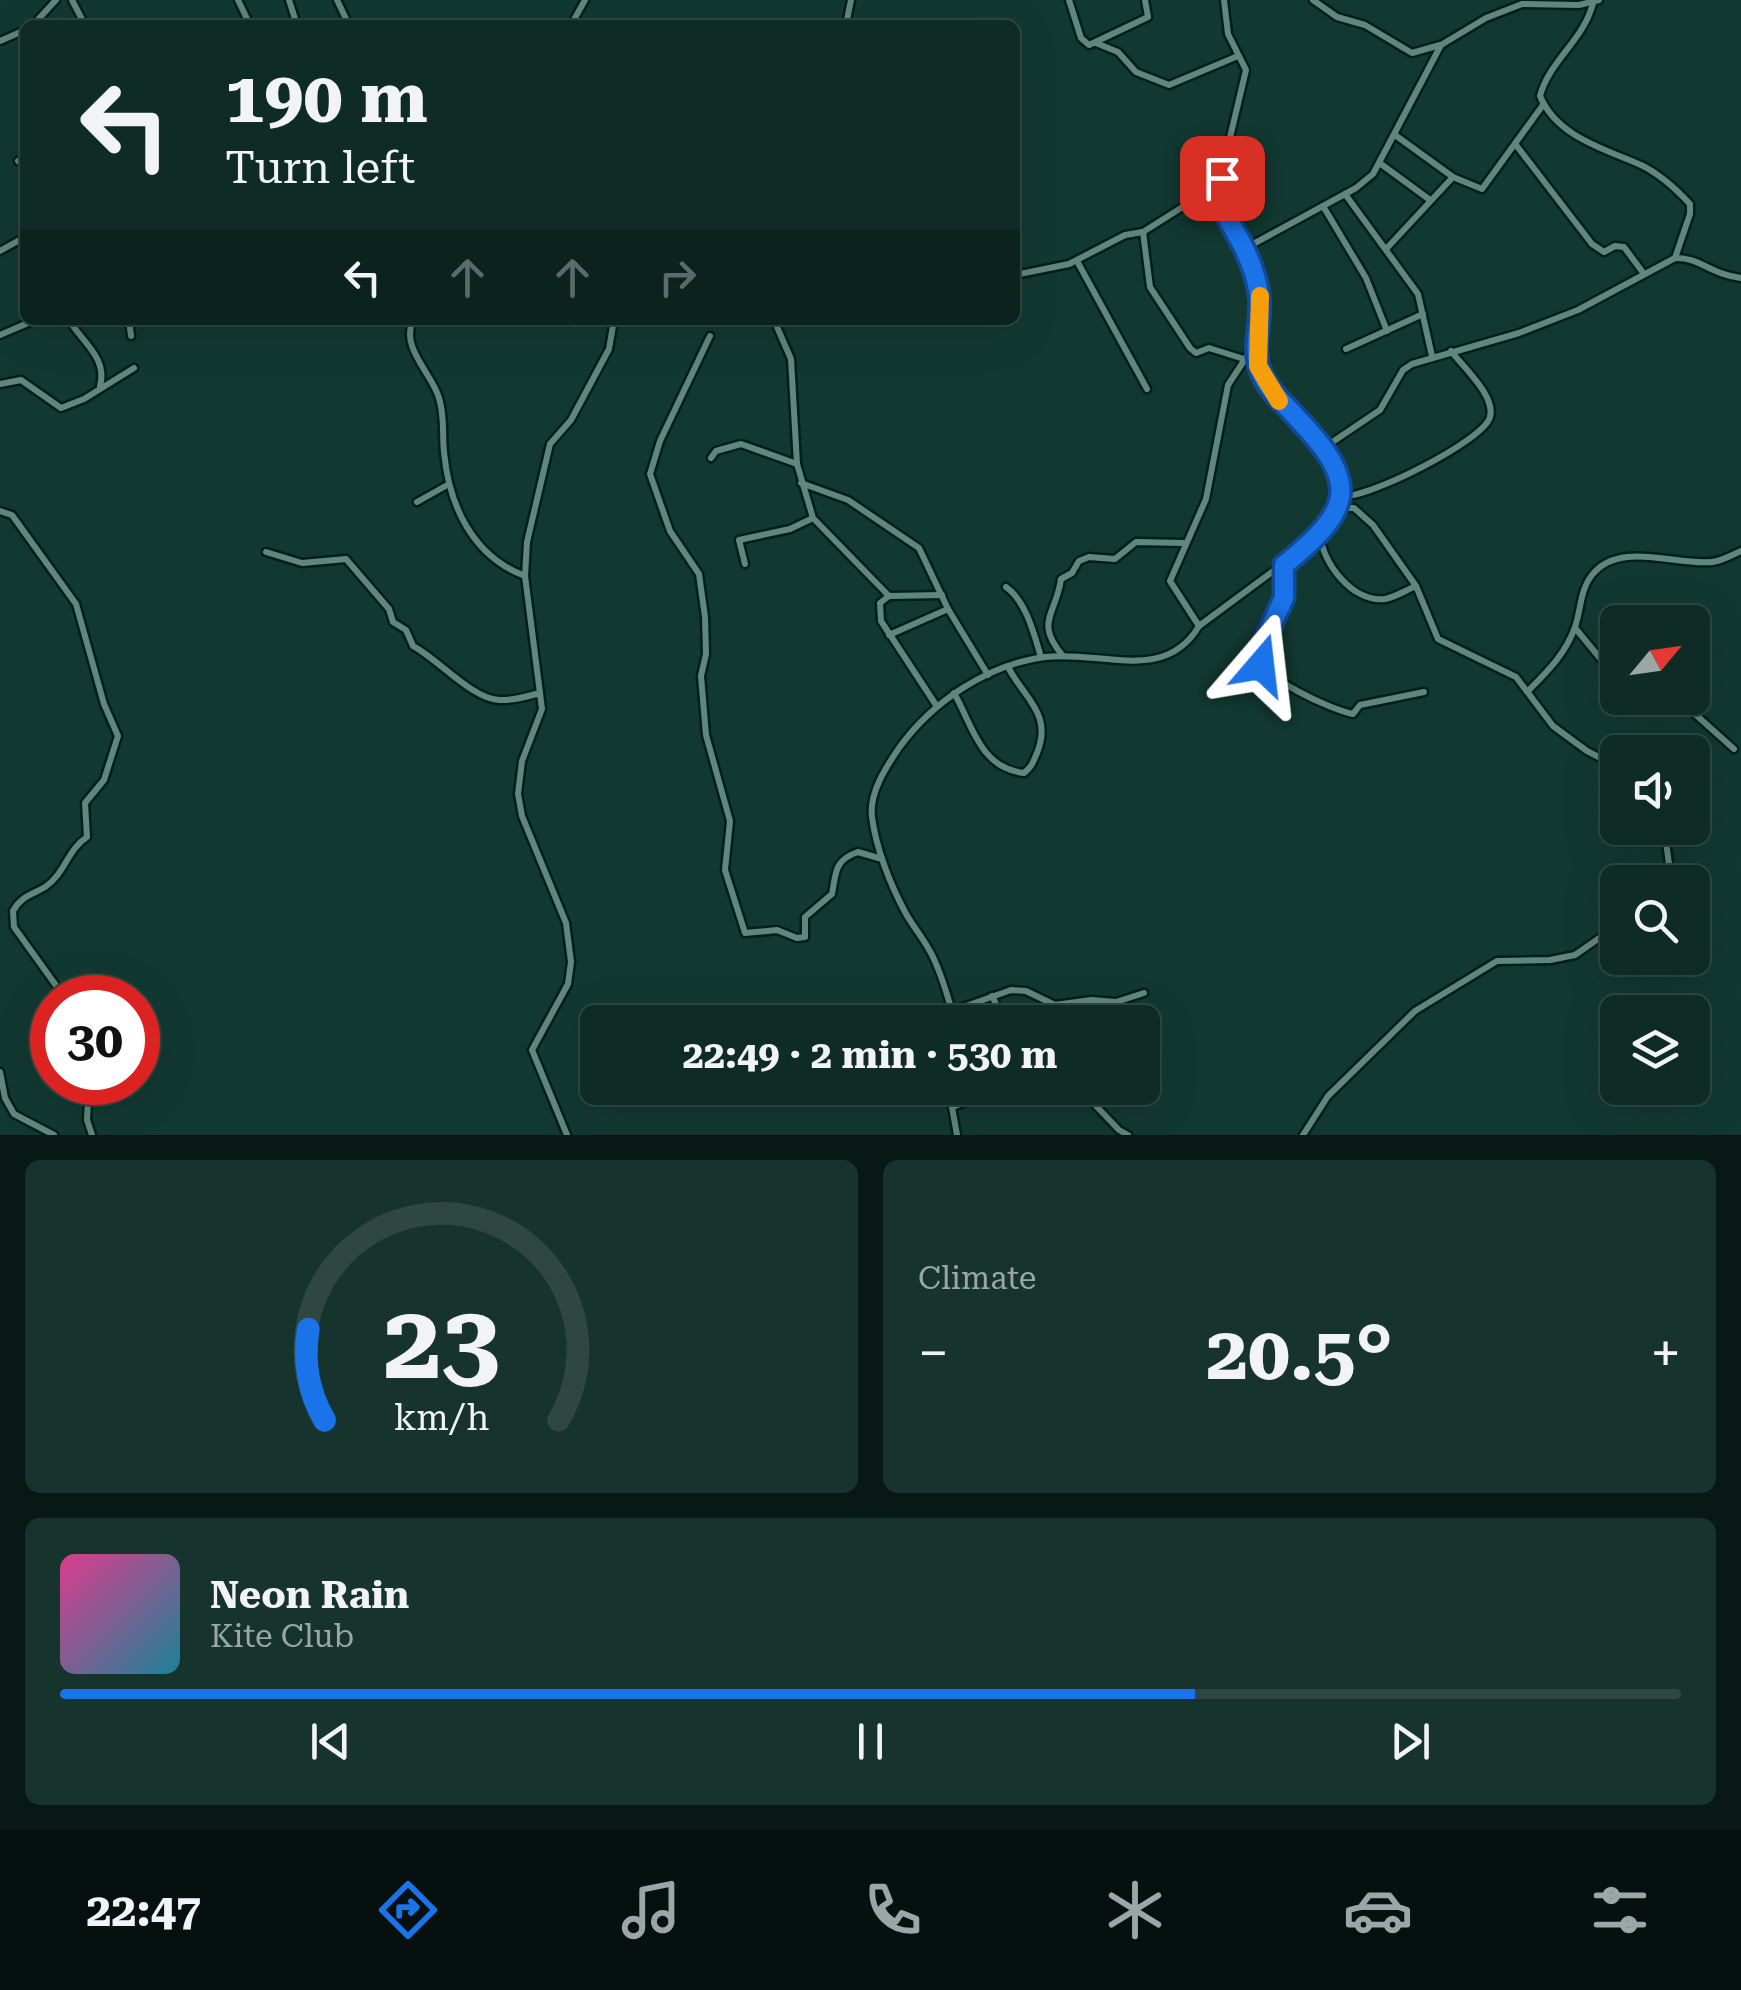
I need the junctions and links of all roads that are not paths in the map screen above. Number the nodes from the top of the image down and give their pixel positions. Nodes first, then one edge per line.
1 (56, 0) edge
2 (1146, 0) edge
3 (1224, 0) edge
4 (1312, 0) edge
5 (1072, 1) edge
6 (1596, 2) edge
7 (38, 20) edge
8 (1096, 43) junction
9 (1441, 44) junction
10 (1238, 56) junction
11 (1544, 105) junction
12 (1395, 135) junction
13 (1516, 145) junction
14 (1380, 164) junction
15 (1453, 177) junction
16 (1211, 191) junction
17 (1345, 194) junction
18 (1430, 200) junction
19 (1324, 206) junction
20 (1143, 232) junction
21 (1387, 248) junction
22 (1244, 249) junction
23 (1675, 258) junction
24 (1077, 261) junction
25 (1020, 273) edge
26 (1644, 274) junction
27 (1741, 278) edge
28 (1423, 314) junction
29 (23, 325) edge
30 (72, 325) edge
31 (130, 325) edge
32 (412, 325) edge
33 (613, 325) edge
34 (776, 325) edge
35 (1387, 331) junction
36 (0, 335) edge
37 (131, 336) dead end
38 (710, 336) dead end
39 (1256, 343) junction
40 (1346, 349) dead end
41 (1451, 351) junction
42 (1432, 356) junction
43 (1244, 359) junction
44 (134, 368) dead end
45 (0, 384) edge
46 (100, 386) junction
47 (1147, 389) dead end
48 (1322, 449) junction
49 (712, 458) dead end
50 (797, 464) junction
51 (801, 483) junction
52 (449, 484) junction
53 (1340, 496) junction
54 (417, 502) dead end
55 (1340, 508) junction
56 (0, 511) edge
57 (813, 518) junction
58 (1320, 533) junction
59 (1186, 543) junction
60 (1741, 551) edge
61 (266, 552) dead end
62 (745, 564) dead end
63 (1284, 565) junction
64 (526, 576) junction
65 (1416, 586) junction
66 (1006, 587) dead end
67 (942, 595) junction
68 (889, 596) junction
69 (948, 609) junction
70 (1199, 626) junction
71 (1575, 628) junction
72 (889, 635) junction
73 (1063, 656) junction
74 (1041, 657) junction
75 (1600, 658) edge
76 (1008, 667) junction
77 (988, 676) junction
78 (1529, 690) junction
79 (1424, 692) dead end
80 (540, 693) junction
81 (954, 694) junction
82 (936, 705) junction
83 (1696, 715) edge
84 (1734, 749) dead end
85 (1600, 758) edge
86 (883, 859) junction
87 (1600, 938) edge
88 (48, 975) edge
89 (1144, 993) dead end
90 (992, 996) junction
91 (950, 1005) edge
92 (968, 1005) edge
93 (996, 1005) edge
94 (0, 1072) edge
95 (88, 1105) edge
96 (957, 1105) edge
97 (1093, 1105) edge
98 (952, 1107) joint
99 (1116, 1133) edge
100 (54, 1135) edge
101 (92, 1135) edge
102 (567, 1135) edge
103 (957, 1135) edge
104 (1128, 1135) edge
105 (1302, 1135) edge

1 - 7 street
2 - 8 street
3 - 10 street
4 - 9 street
5 - 8 street
6 - 9 street
6 - 11 street
8 - 10 street
9 - 12 street
10 - 16 street
11 - 13 street
11 - 23 street
12 - 14 street
12 - 15 street
13 - 15 street
13 - 26 street
14 - 17 street
14 - 18 street
15 - 18 street
16 - 20 street
16 - 22 street
17 - 19 street
17 - 21 street
18 - 21 street
19 - 22 street
19 - 35 street
20 - 24 street
20 - 43 street
21 - 28 street
22 - 39 street
23 - 26 street
23 - 27 street
24 - 25 street
24 - 47 street
26 - 41 street
28 - 35 street
28 - 42 street
29 - 36 street
30 - 46 street
31 - 37 street
32 - 52 street
33 - 64 street
34 - 50 street
35 - 40 street
38 - 86 street
39 - 43 street
39 - 48 street
41 - 42 street
41 - 53 street
42 - 48 street
43 - 59 street
44 - 46 street
45 - 46 street
48 - 53 street
49 - 50 street
50 - 51 street
51 - 57 street
51 - 67 street
52 - 54 street
52 - 64 street
53 - 55 street
55 - 58 street
55 - 65 street
56 - 88 street
57 - 62 street
57 - 68 street
58 - 63 street
58 - 65 street
59 - 70 street
59 - 73 street
60 - 71 street
61 - 80 street
63 - 70 street
63 - 79 street
64 - 80 street
65 - 78 street
66 - 74 street
67 - 68 street
67 - 69 street
68 - 72 street
69 - 72 street
69 - 77 street
70 - 73 street
71 - 75 street
71 - 78 street
72 - 82 street
73 - 74 street
74 - 76 street
76 - 77 street
76 - 81 street
77 - 81 street
78 - 85 street
80 - 102 street
81 - 82 street
82 - 86 street
83 - 84 street
86 - 91 street
87 - 105 street
89 - 90 street
90 - 92 street
90 - 93 street
94 - 100 street
95 - 101 street
96 - 98 street
97 - 99 street
98 - 103 street
99 - 104 street

